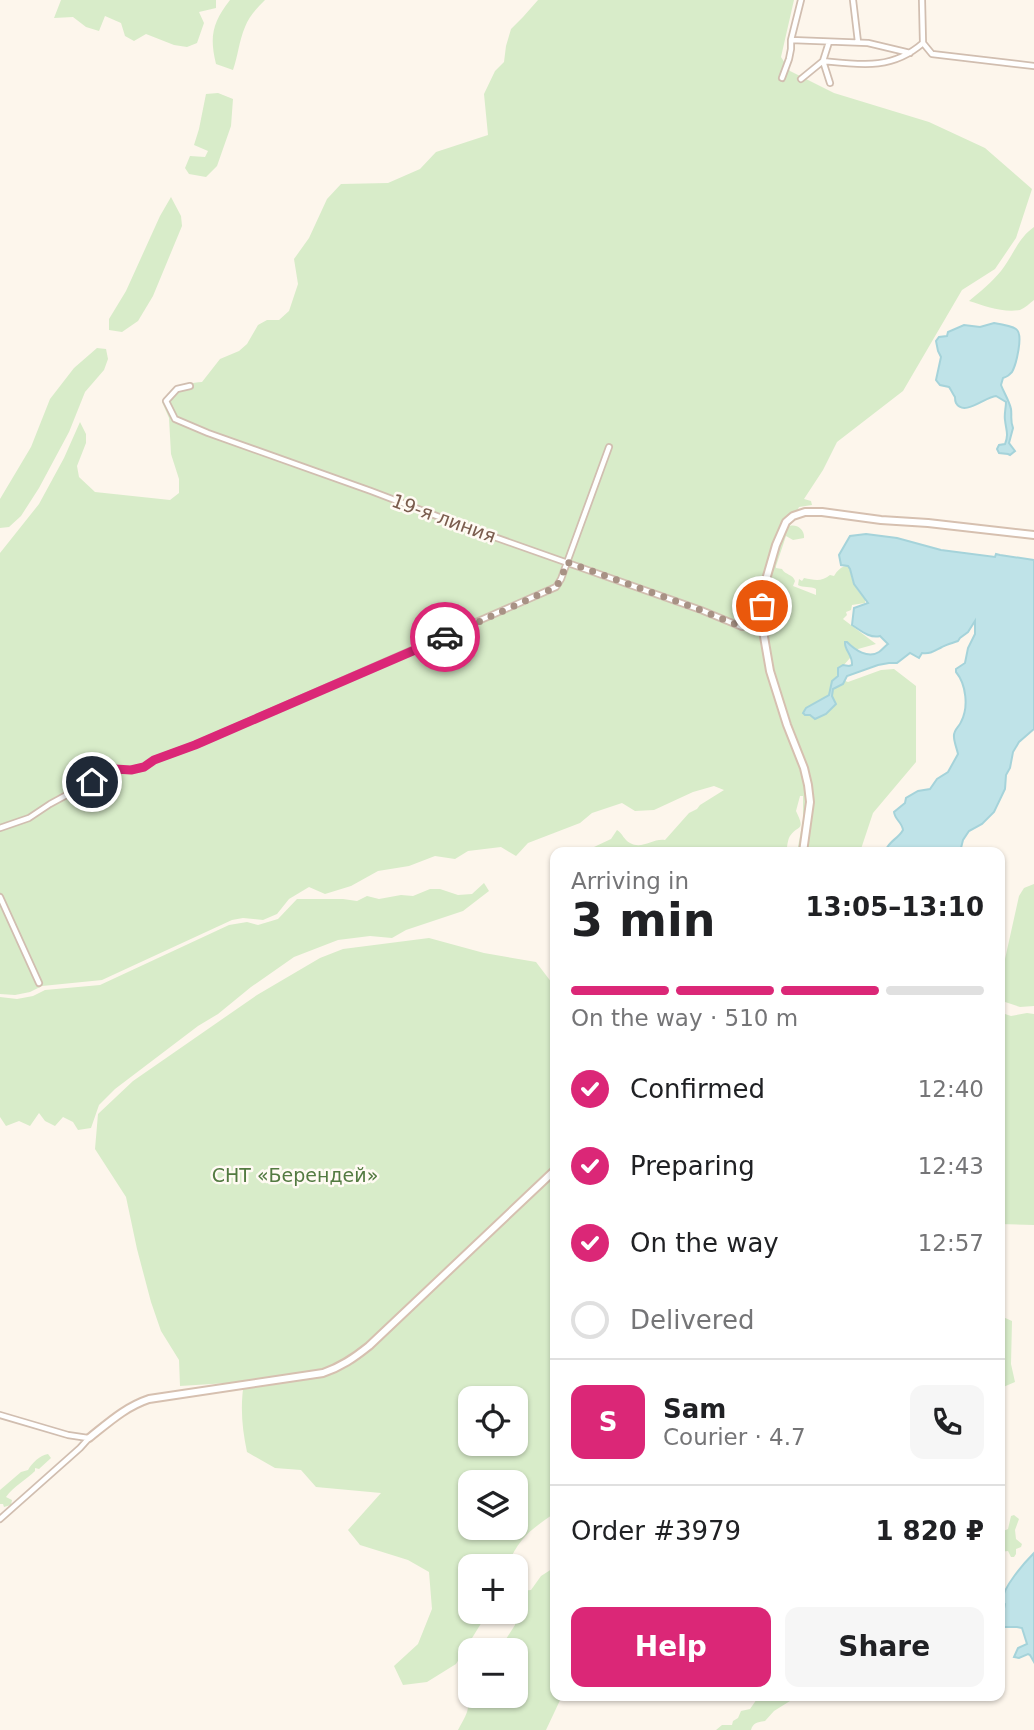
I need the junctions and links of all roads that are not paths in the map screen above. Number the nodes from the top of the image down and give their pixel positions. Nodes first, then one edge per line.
1 (801, 0) edge
2 (853, 0) edge
3 (922, 0) edge
4 (790, 40) junction
5 (829, 42) junction
6 (858, 42) junction
7 (923, 43) junction
8 (911, 53) junction
9 (823, 61) junction
10 (1034, 66) edge
11 (782, 78) dead end
12 (801, 79) dead end
13 (830, 83) dead end
14 (190, 386) dead end
15 (609, 447) dead end
16 (1034, 535) edge
17 (567, 562) junction
18 (762, 625) junction
19 (0, 828) edge
20 (804, 847) edge
21 (0, 897) edge
22 (39, 983) dead end
23 (550, 1175) edge
24 (0, 1415) edge
25 (89, 1438) junction
26 (0, 1519) edge

1 - 4 street
2 - 6 street
3 - 7 street
4 - 5 street
4 - 11 street
5 - 6 street
5 - 9 street
6 - 8 street
7 - 8 street
7 - 10 street
8 - 9 street
9 - 12 street
9 - 13 street
14 - 17 street, 19-я линия
15 - 17 street
16 - 18 street
17 - 18 street, 19-я линия
17 - 19 street
18 - 20 street
21 - 22 street
23 - 25 street
24 - 25 street
25 - 26 street

